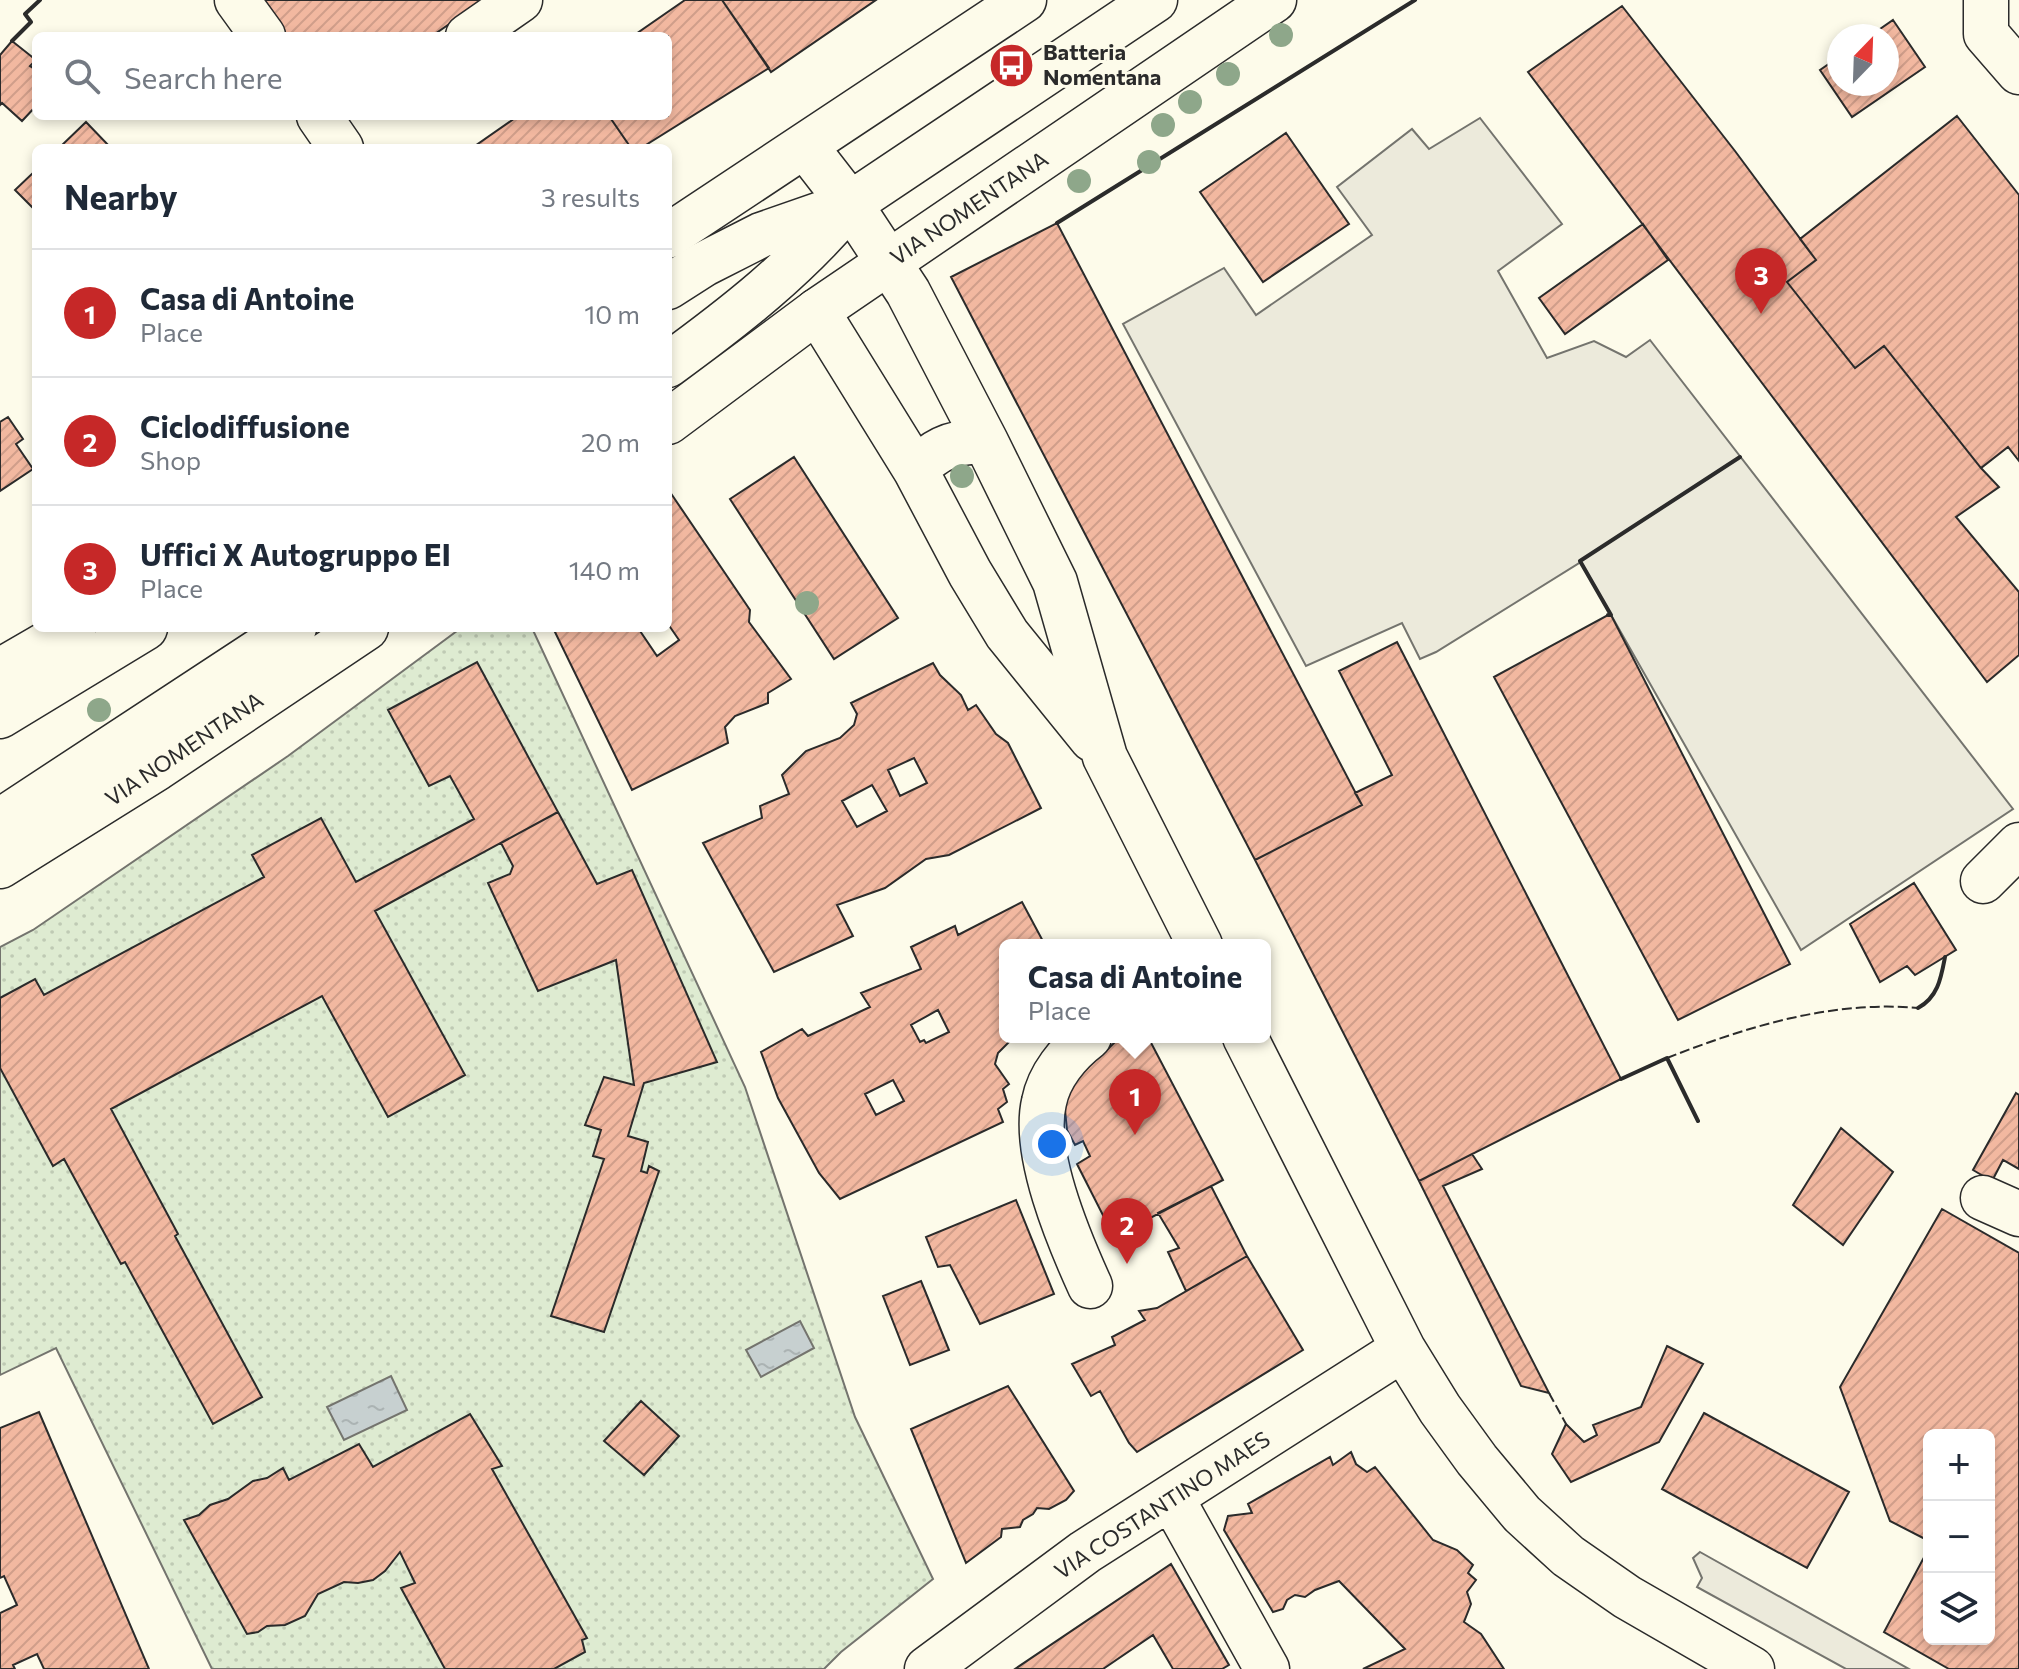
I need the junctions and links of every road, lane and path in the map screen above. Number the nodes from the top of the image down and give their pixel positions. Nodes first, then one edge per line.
1 (237, 0) edge
2 (520, 0) edge
3 (1024, 0) edge
4 (1155, 0) edge
5 (1274, 0) edge
6 (1986, 0) edge
7 (260, 32) edge
8 (474, 32) edge
9 (2019, 72) edge
10 (805, 146) junction
11 (850, 204) junction
12 (672, 233) edge
13 (889, 263) junction
14 (672, 284) edge
15 (817, 311) junction
16 (672, 362) edge
17 (672, 419) edge
18 (986, 442) junction
19 (916, 471) junction
20 (67, 632) edge
21 (138, 632) edge
22 (288, 632) edge
23 (360, 632) edge
24 (0, 671) edge
25 (0, 716) edge
26 (1105, 757) junction
27 (0, 821) edge
28 (2019, 845) edge
29 (0, 866) edge
30 (1983, 881) dead end
31 (1197, 939) edge
32 (1083, 1043) edge
33 (1248, 1043) edge
34 (1090, 1286) dead end
35 (1403, 1349) junction
36 (1171, 1497) junction
37 (927, 1669) edge
38 (1267, 1669) edge
39 (1752, 1669) edge

1 - 7 street
2 - 8 street
3 - 10 street
4 - 11 street
5 - 13 street, VIA NOMENTANA
6 - 9 street
10 - 11 street
10 - 12 street
11 - 13 street
11 - 14 street
11 - 16 street
13 - 15 street, VIA NOMENTANA
13 - 18 street
15 - 17 street, VIA NOMENTANA
15 - 19 street
18 - 19 street
18 - 26 street
19 - 26 street
20 - 24 street
21 - 25 street
22 - 27 street, VIA NOMENTANA
23 - 29 street, VIA NOMENTANA
26 - 31 street
28 - 30 street
32 - 34 street
33 - 35 street
35 - 36 street, VIA COSTANTINO MAES
35 - 39 street
36 - 37 street, VIA COSTANTINO MAES
36 - 38 street

